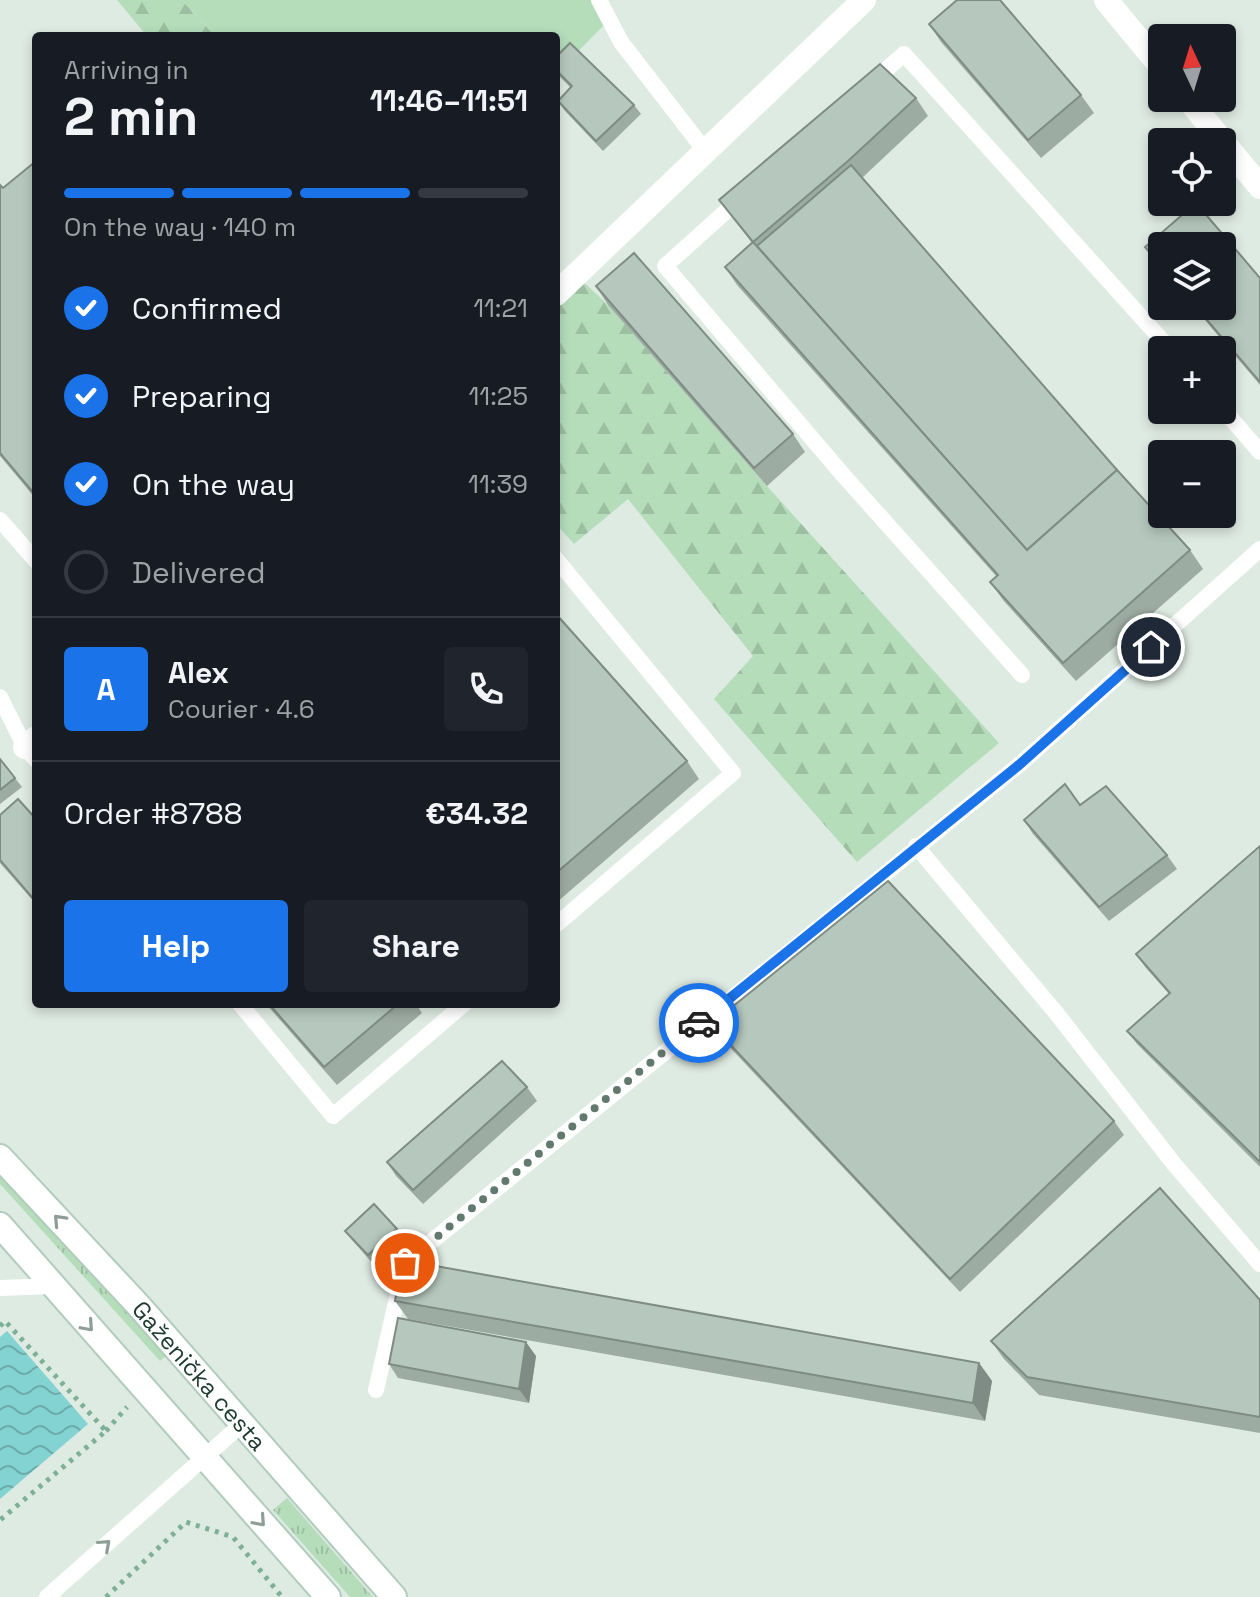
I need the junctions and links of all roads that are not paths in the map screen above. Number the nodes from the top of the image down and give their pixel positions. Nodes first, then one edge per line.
1 (599, 0) edge
2 (864, 0) edge
3 (1106, 0) edge
4 (1148, 51) edge
5 (856, 96) edge
6 (1198, 112) edge
7 (706, 152) junction
8 (760, 181) edge
9 (1260, 187) edge
10 (560, 290) edge
11 (1158, 336) edge
12 (1236, 424) edge
13 (1260, 452) edge
14 (0, 520) edge
15 (1260, 549) edge
16 (32, 556) edge
17 (560, 564) edge
18 (1022, 675) dead end
19 (0, 697) edge
20 (32, 749) edge
21 (916, 846) junction
22 (560, 922) edge
23 (243, 1008) edge
24 (459, 1008) edge
25 (0, 1157) edge
26 (0, 1225) edge
27 (1260, 1264) edge
28 (53, 1286) junction
29 (0, 1288) edge
30 (376, 1390) dead end
31 (242, 1424) junction
32 (202, 1456) junction
33 (47, 1597) edge
34 (328, 1597) edge
35 (394, 1597) edge

1 - 7 lane
2 - 7 main road
3 - 4 main road
5 - 11 lane
6 - 9 main road
7 - 10 main road
8 - 18 lane
12 - 13 lane
14 - 16 lane
15 - 21 lane
17 - 22 lane
19 - 20 lane
21 - 27 lane
21 - 30 lane
23 - 24 lane
31 -> 25 main road, Gaženička cesta
26 - 28 main road, Gaženička cesta
28 - 29 lane
28 -> 32 main road, Gaženička cesta
31 - 32 lane
31 - 35 main road, Gaženička cesta
33 -> 32 lane
32 -> 34 main road, Gaženička cesta

